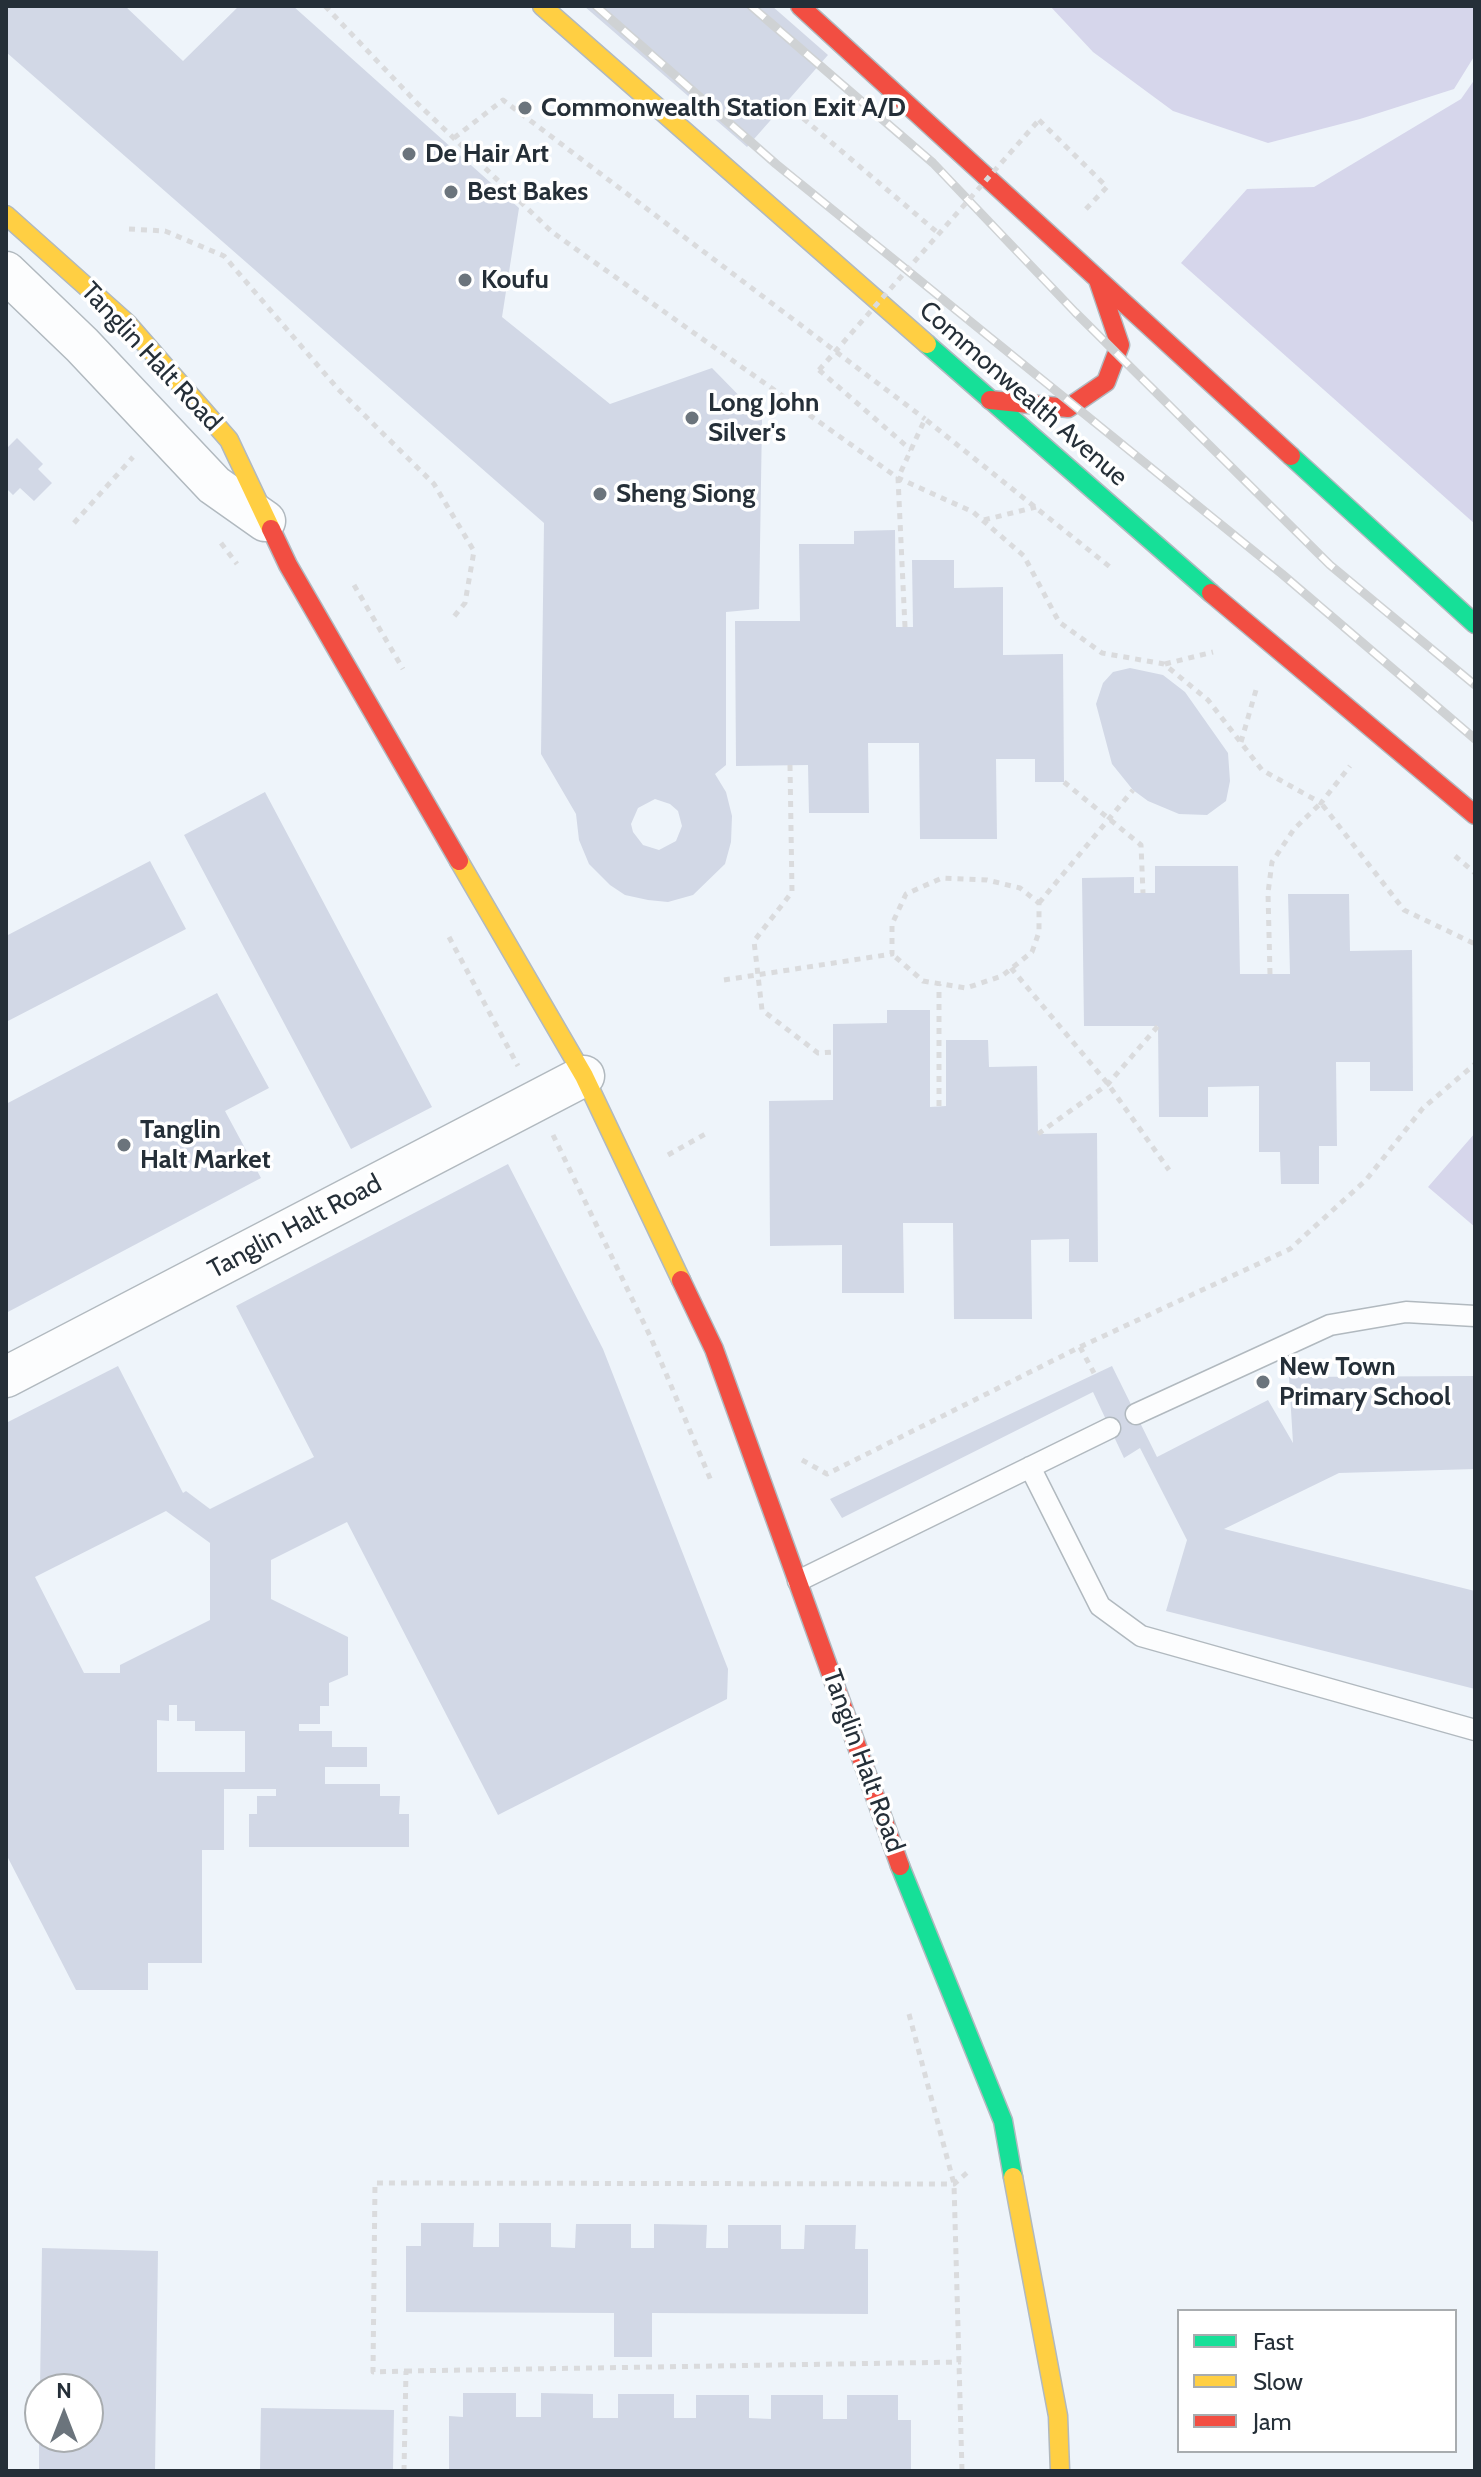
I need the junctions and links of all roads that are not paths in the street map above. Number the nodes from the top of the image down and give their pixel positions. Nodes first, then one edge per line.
1 (542, 6) edge
2 (800, 6) edge
3 (6, 215) edge
4 (6, 272) edge
5 (1097, 278) junction
6 (990, 400) junction
7 (265, 521) junction
8 (1475, 624) edge
9 (1475, 815) edge
10 (584, 1076) junction
11 (1475, 1316) edge
12 (6, 1377) edge
13 (1136, 1414) dead end
14 (1110, 1428) dead end
15 (1030, 1467) junction
16 (798, 1581) junction
17 (1475, 1730) edge
18 (1060, 2471) edge

1 - 6 street, Commonwealth Avenue
2 - 5 street
3 - 7 street, Tanglin Halt Road
4 - 7 street, Tanglin Halt Road
5 - 6 street
5 - 8 street
6 - 9 street, Commonwealth Avenue
7 - 10 street, Tanglin Halt Road
10 - 12 street, Tanglin Halt Road
10 - 16 street, Tanglin Halt Road
11 - 13 lane
14 - 15 lane
15 - 16 lane
15 - 17 lane
16 - 18 street, Tanglin Halt Road

